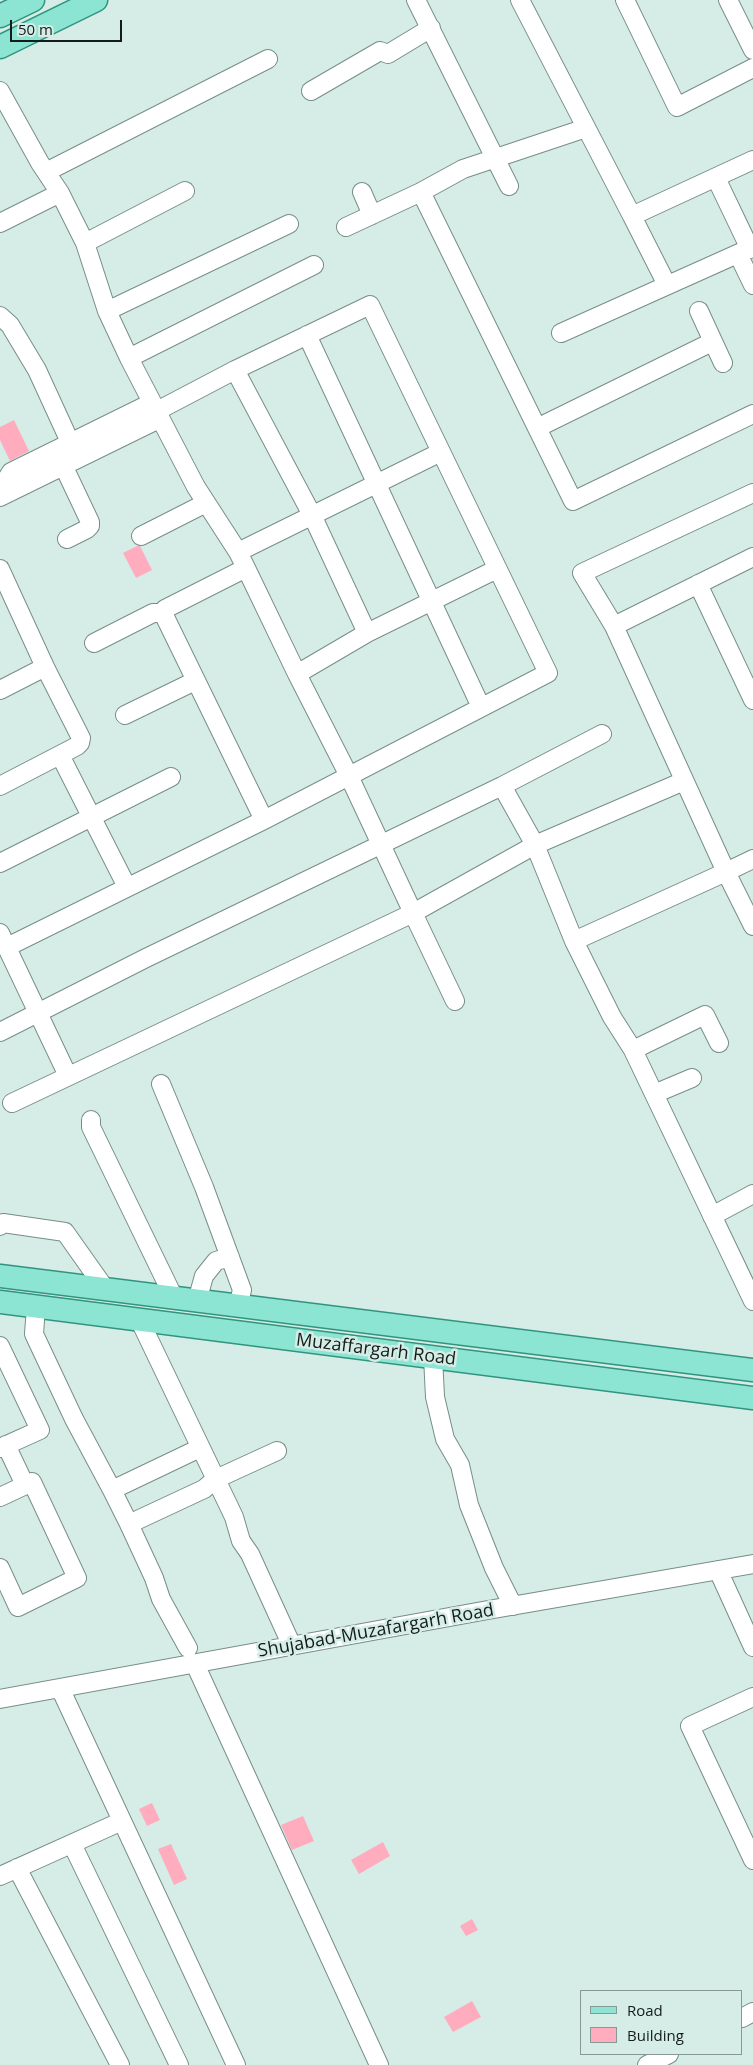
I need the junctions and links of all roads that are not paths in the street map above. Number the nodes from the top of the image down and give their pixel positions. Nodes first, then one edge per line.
1 (33, 0) edge
2 (96, 0) edge
3 (416, 0) edge
4 (520, 0) edge
5 (625, 0) edge
6 (728, 0) edge
7 (0, 16) edge
8 (431, 28) junction
9 (0, 47) edge
10 (753, 50) edge
11 (268, 59) dead end
12 (753, 68) edge
13 (0, 91) edge
14 (310, 91) dead end
15 (586, 128) junction
16 (495, 158) junction
17 (753, 160) edge
18 (46, 172) junction
19 (716, 178) junction
20 (509, 186) dead end
21 (185, 191) dead end
22 (362, 192) dead end
23 (421, 192) junction
24 (60, 193) junction
25 (372, 215) junction
26 (632, 216) junction
27 (0, 223) edge
28 (289, 224) dead end
29 (346, 227) dead end
30 (85, 242) junction
31 (747, 250) edge
32 (314, 265) dead end
33 (667, 285) junction
34 (753, 285) edge
35 (107, 311) junction
36 (699, 311) dead end
37 (0, 316) edge
38 (561, 333) dead end
39 (307, 334) junction
40 (712, 342) junction
41 (129, 358) junction
42 (723, 363) dead end
43 (235, 370) junction
44 (155, 411) junction
45 (753, 414) edge
46 (537, 428) junction
47 (70, 442) junction
48 (441, 452) junction
49 (63, 465) junction
50 (376, 483) junction
51 (0, 490) edge
52 (753, 493) edge
53 (0, 497) edge
54 (206, 503) junction
55 (312, 516) junction
56 (141, 536) dead end
57 (67, 539) dead end
58 (238, 552) junction
59 (753, 557) edge
60 (246, 568) junction
61 (0, 569) edge
62 (497, 569) junction
63 (698, 584) junction
64 (432, 600) junction
65 (163, 613) junction
66 (614, 626) junction
67 (367, 633) junction
68 (94, 643) dead end
69 (45, 667) junction
70 (297, 674) junction
71 (196, 681) junction
72 (0, 690) edge
73 (753, 700) edge
74 (481, 707) junction
75 (126, 715) dead end
76 (602, 734) dead end
77 (60, 755) junction
78 (350, 776) junction
79 (171, 777) dead end
80 (684, 781) junction
81 (0, 786) edge
82 (502, 786) junction
83 (91, 817) junction
84 (264, 820) junction
85 (380, 845) junction
86 (535, 845) junction
87 (753, 859) edge
88 (0, 863) edge
89 (726, 872) junction
90 (127, 888) junction
91 (413, 913) junction
92 (753, 926) edge
93 (3, 940) edge
94 (574, 941) junction
95 (455, 1001) dead end
96 (39, 1013) junction
97 (0, 1032) edge
98 (719, 1043) dead end
99 (633, 1050) junction
100 (68, 1076) junction
101 (692, 1078) dead end
102 (161, 1084) dead end
103 (654, 1094) junction
104 (12, 1103) dead end
105 (91, 1120) dead end
106 (753, 1194) edge
107 (712, 1216) junction
108 (0, 1226) edge
109 (230, 1257) junction
110 (0, 1276) edge
111 (106, 1290) junction
112 (174, 1298) junction
113 (753, 1300) edge
114 (197, 1301) junction
115 (0, 1302) edge
116 (238, 1306) junction
117 (36, 1307) junction
118 (140, 1321) junction
119 (0, 1346) edge
120 (434, 1357) junction
121 (753, 1370) edge
122 (753, 1398) edge
123 (3, 1447) edge
124 (200, 1448) junction
125 (277, 1451) dead end
126 (216, 1479) junction
127 (25, 1485) junction
128 (112, 1490) junction
129 (0, 1496) edge
130 (129, 1524) junction
131 (753, 1564) edge
132 (0, 1568) edge
133 (718, 1570) junction
134 (513, 1606) junction
135 (292, 1646) junction
136 (753, 1647) edge
137 (191, 1656) junction
138 (60, 1688) junction
139 (753, 1697) edge
140 (0, 1700) edge
141 (122, 1822) junction
142 (72, 1844) junction
143 (753, 1860) edge
144 (17, 1868) junction
145 (0, 1876) edge
146 (667, 2055) edge
147 (120, 2065) edge
148 (179, 2065) edge
149 (236, 2065) edge
150 (378, 2065) edge
151 (647, 2065) edge

1 - 7 main road
2 - 9 main road
3 - 8 street
4 - 15 street
5 - 12 street
6 - 10 street
8 - 14 street
8 - 16 street
11 - 18 street
13 - 18 street
15 - 16 street
15 - 26 street
16 - 20 street
16 - 23 street
17 - 19 street
18 - 24 street
19 - 26 street
19 - 31 street
21 - 30 street
22 - 25 street
23 - 25 street
23 - 46 street
24 - 27 street
24 - 30 street
25 - 29 street
26 - 33 street
28 - 35 street
30 - 35 street
31 - 33 street
31 - 34 street
32 - 41 street
33 - 38 street
35 - 41 street
36 - 40 street
37 - 47 street
39 - 43 street
39 - 48 street
39 - 50 street
40 - 42 street
40 - 46 street
41 - 44 street
43 - 44 street
43 - 55 street
44 - 47 street
44 - 49 street
44 - 54 street
45 - 46 street
47 - 51 street
48 - 50 street
48 - 62 street
49 - 53 street
49 - 57 street
50 - 55 street
50 - 64 street
52 - 66 street
54 - 56 street
54 - 58 street
55 - 58 street
55 - 67 street
58 - 60 street
59 - 63 street
60 - 65 street
60 - 70 street
61 - 69 street
62 - 64 street
62 - 74 street
63 - 66 street
63 - 73 street
64 - 67 street
64 - 74 street
65 - 68 street
65 - 71 street
66 - 80 street
67 - 70 street
69 - 72 street
69 - 77 street
70 - 78 street
71 - 75 street
71 - 84 street
74 - 78 street
76 - 82 street
77 - 81 street
77 - 83 street
78 - 84 street
78 - 85 street
79 - 83 street
80 - 86 street
80 - 89 street
82 - 85 street
82 - 86 street
83 - 88 street
83 - 90 street
84 - 90 street
85 - 91 street
85 - 96 street
86 - 91 street
86 - 94 street
87 - 89 street
89 - 92 street
89 - 94 street
90 - 93 street
91 - 95 street
91 - 100 street
93 - 96 street
94 - 99 street
96 - 97 street
96 - 100 street
98 - 99 street
99 - 103 street
100 - 104 street
101 - 103 street
102 - 109 street
103 - 107 street
105 - 112 street
106 - 107 street
107 - 113 street
108 - 111 street
109 - 114 street
109 - 116 street
110 - 111 main road, Muzaffargarh Road
111 - 112 main road, Muzaffargarh Road
112 - 114 main road, Muzaffargarh Road
114 - 116 main road, Muzaffargarh Road
115 - 117 main road, Muzaffargarh Road
116 - 121 main road, Muzaffargarh Road
117 - 118 main road, Muzaffargarh Road
117 - 128 street
118 - 120 main road, Muzaffargarh Road
118 - 124 street
119 - 123 street
120 - 122 main road, Muzaffargarh Road
120 - 134 street
123 - 127 street
124 - 126 street
124 - 128 street
125 - 126 street
126 - 130 street
126 - 135 street
127 - 129 street
127 - 132 street
128 - 130 street
130 - 137 street
131 - 133 street, Shujabad-Muzafargarh Road
133 - 134 street, Shujabad-Muzafargarh Road
133 - 136 street
134 - 135 street, Shujabad-Muzafargarh Road
135 - 137 street, Shujabad-Muzafargarh Road
137 - 138 street, Shujabad-Muzafargarh Road
137 - 150 street
138 - 140 street, Shujabad-Muzafargarh Road
138 - 141 street
139 - 143 street
141 - 142 street
141 - 149 street
142 - 144 street
142 - 148 street
144 - 145 street
144 - 147 street
146 - 151 street

